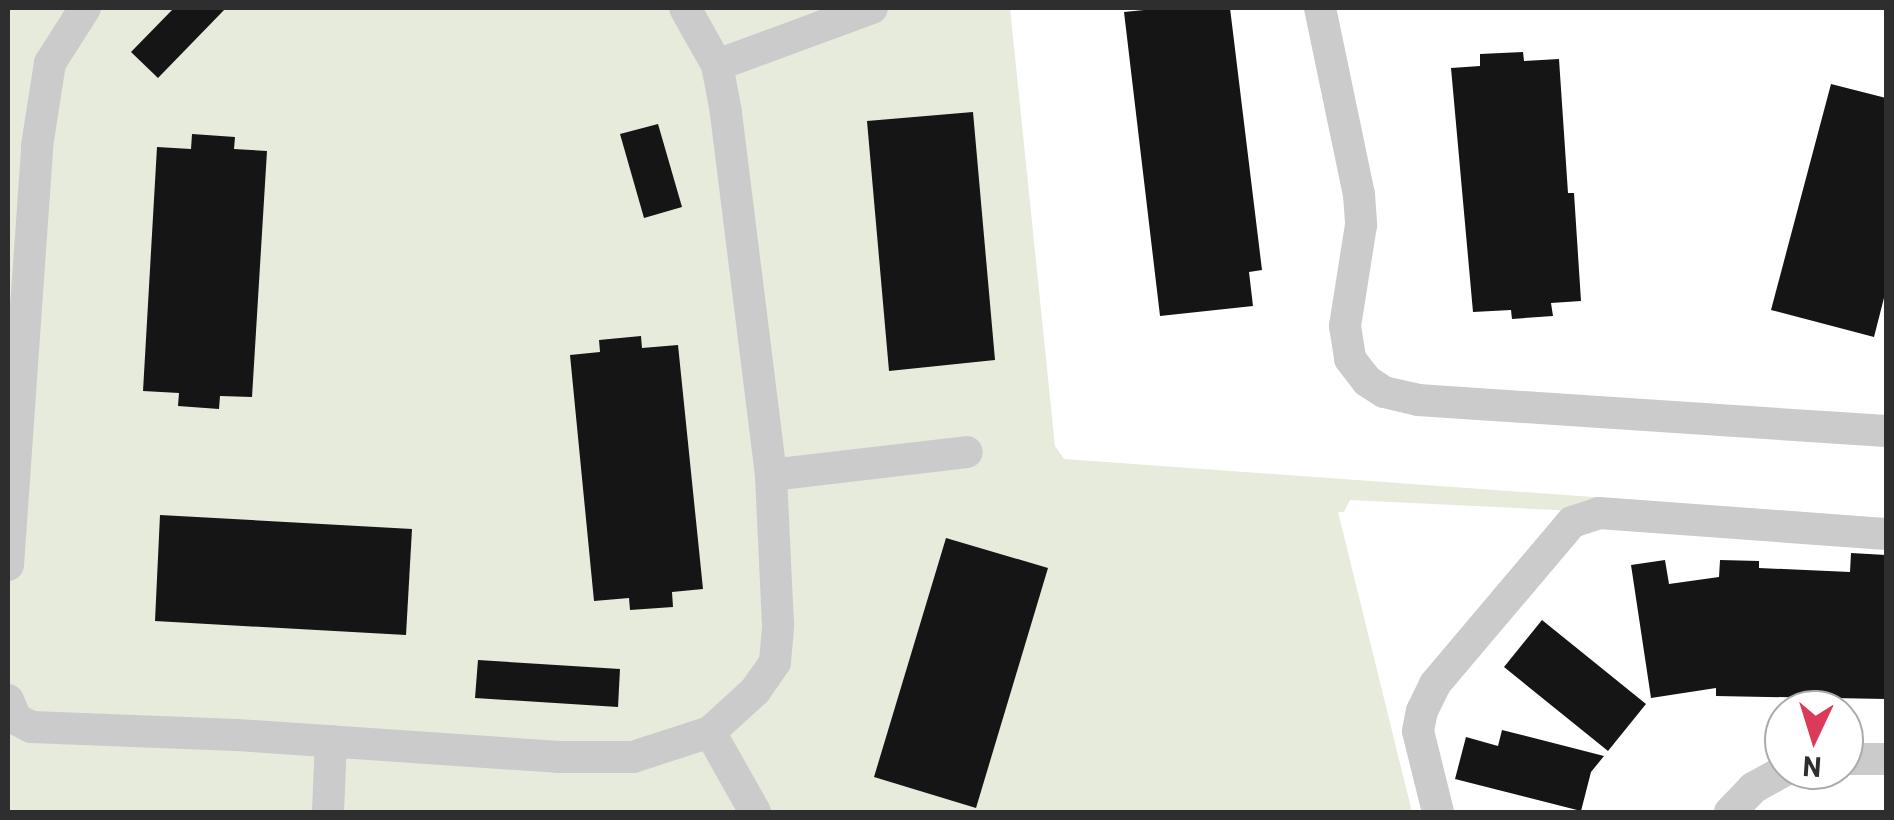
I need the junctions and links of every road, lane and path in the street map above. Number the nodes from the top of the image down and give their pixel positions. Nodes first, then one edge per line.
1 (86, 8) edge
2 (684, 8) edge
3 (872, 8) edge
4 (1320, 8) edge
5 (716, 65) junction
6 (16, 320) edge
7 (1886, 431) edge
8 (967, 452) dead end
9 (770, 476) junction
10 (1886, 534) edge
11 (8, 565) edge
12 (10, 713) edge
13 (710, 732) junction
14 (332, 742) junction
15 (1764, 782) edge
16 (328, 812) edge
17 (754, 812) edge
18 (1438, 812) edge
19 (1730, 812) edge

1 - 6 street
2 - 5 street
3 - 5 street
4 - 7 street
5 - 9 street
6 - 11 street
8 - 9 street
9 - 13 street
10 - 18 street
12 - 14 street
13 - 14 street
13 - 17 street
14 - 16 street
15 - 19 street

